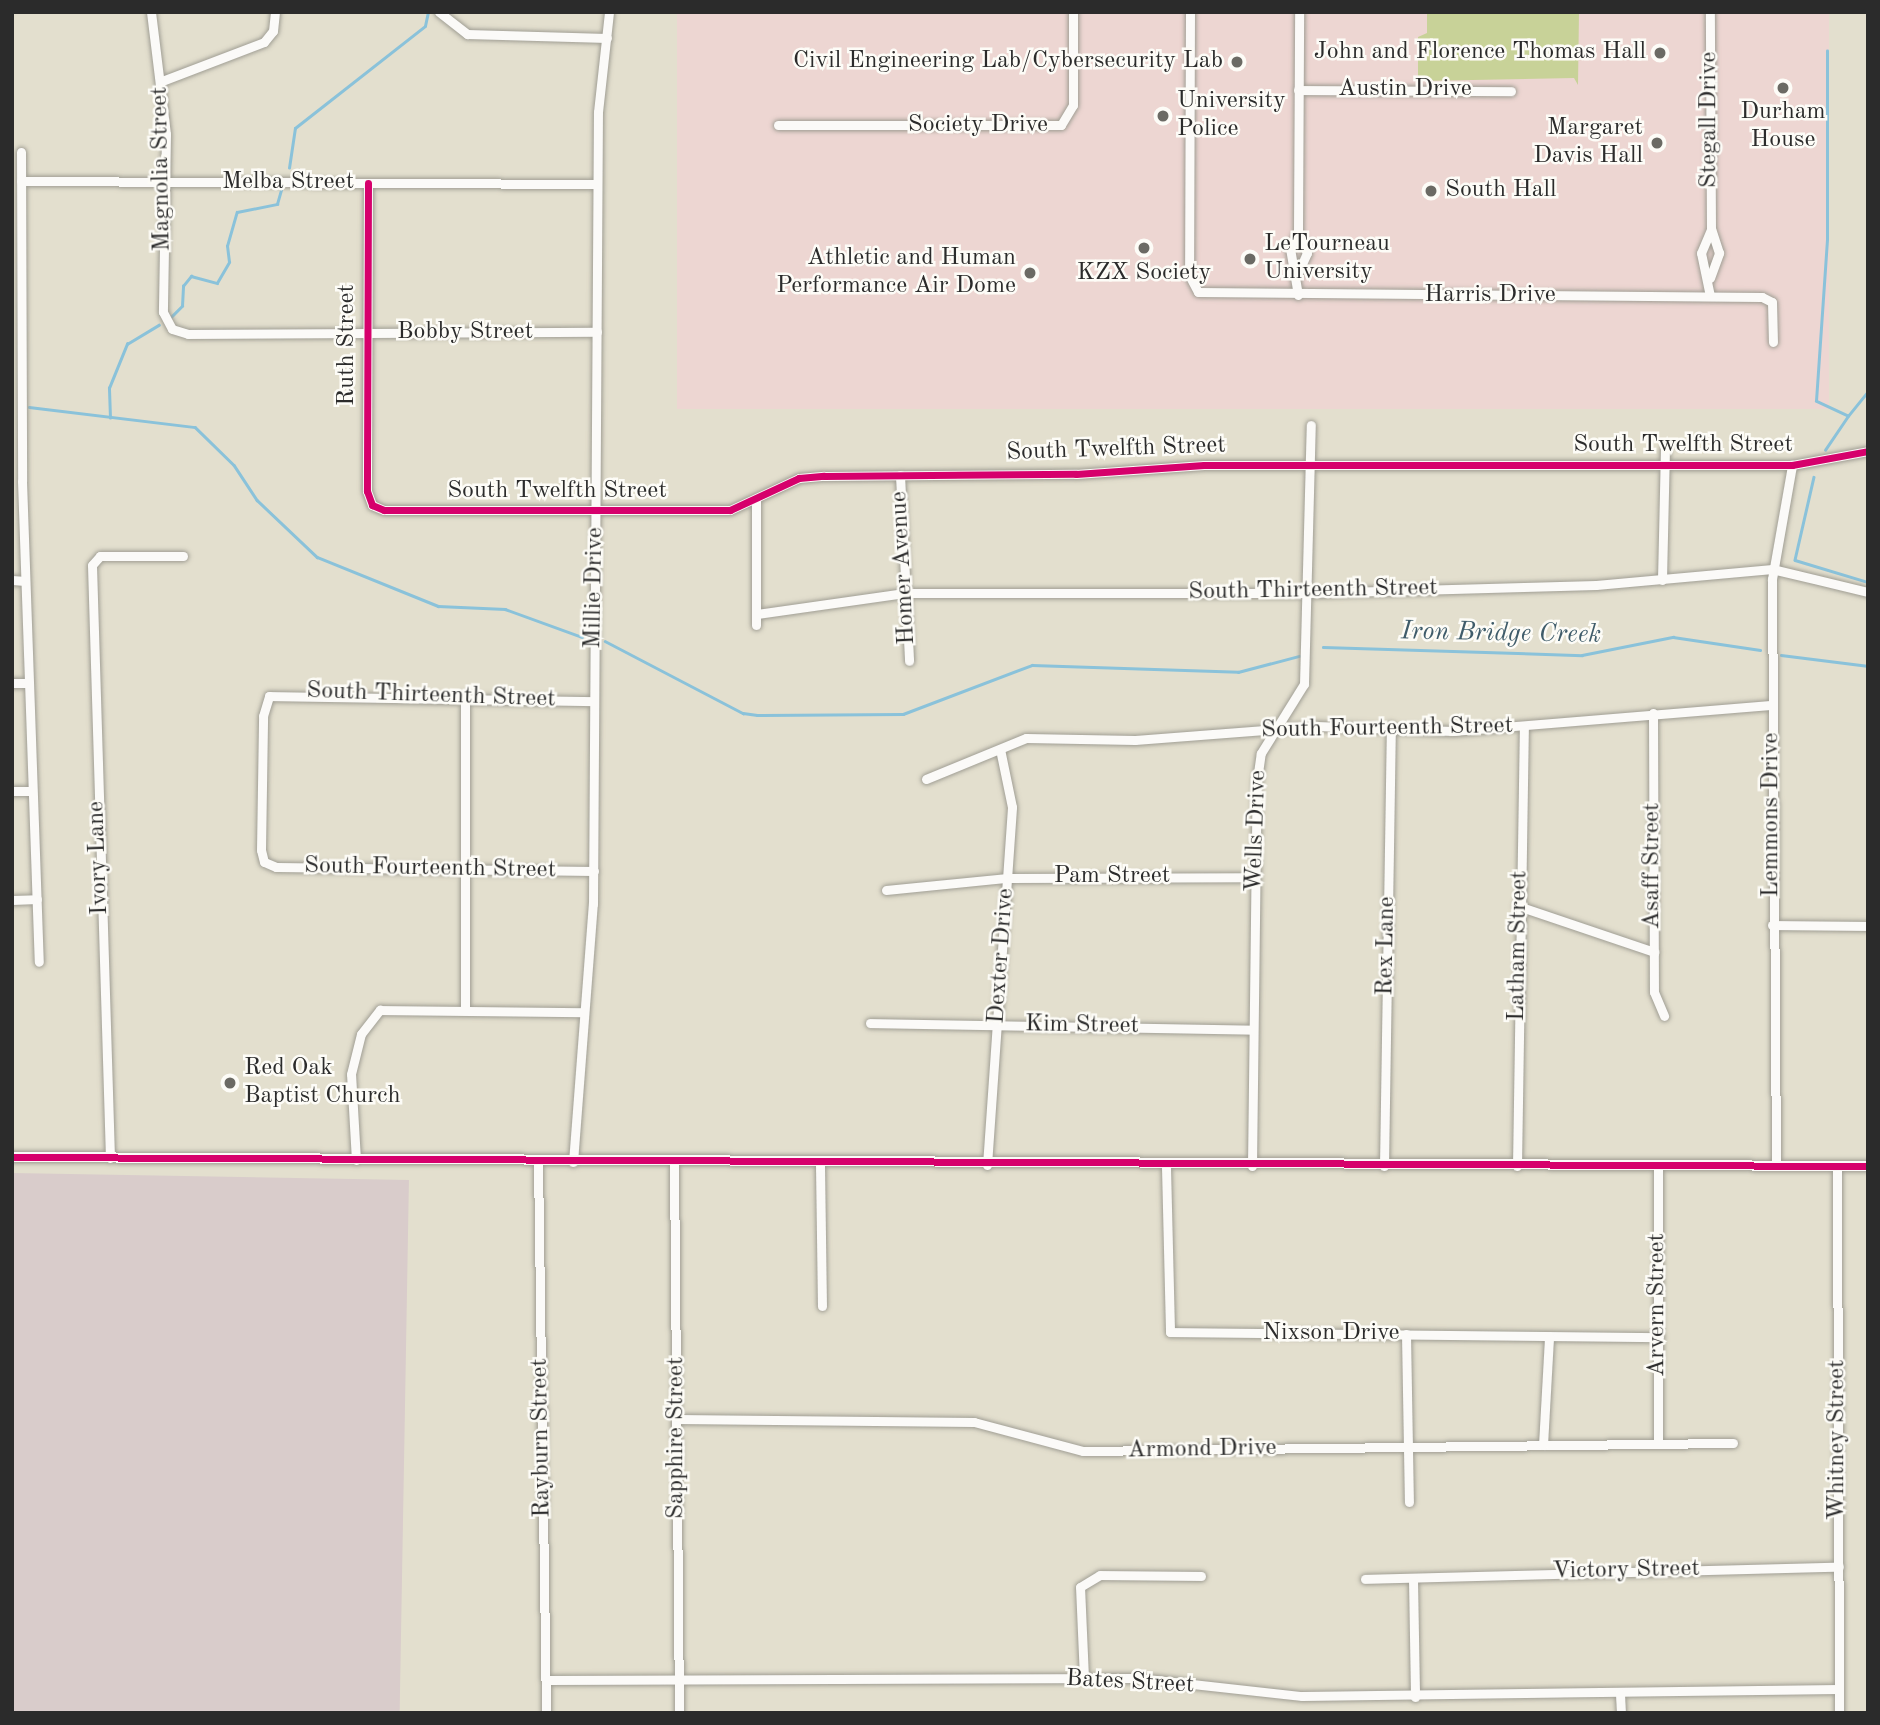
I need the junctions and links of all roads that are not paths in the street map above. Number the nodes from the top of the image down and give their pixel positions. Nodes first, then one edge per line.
1 (150, 12) edge
2 (275, 12) edge
3 (439, 12) edge
4 (609, 12) edge
5 (1073, 12) edge
6 (1189, 12) edge
7 (1298, 12) edge
8 (1710, 12) edge
9 (607, 38) junction
10 (162, 81) junction
11 (1298, 90) junction
12 (1511, 91) dead end
13 (778, 125) dead end
14 (21, 152) dead end
15 (21, 181) junction
16 (368, 183) junction
17 (166, 184) junction
18 (597, 184) junction
19 (1711, 229) junction
20 (1298, 232) junction
21 (1298, 273) junction
22 (1710, 278) junction
23 (1298, 295) junction
24 (1710, 296) junction
25 (168, 326) joint
26 (597, 332) junction
27 (366, 333) junction
28 (1773, 342) dead end
29 (1311, 425) dead end
30 (1665, 449) dead end
31 (1868, 451) edge
32 (1792, 465) junction
33 (1310, 466) junction
34 (1665, 466) junction
35 (900, 475) junction
36 (17, 481) edge
37 (756, 499) junction
38 (372, 505) joint
39 (596, 509) junction
40 (183, 556) dead end
41 (1772, 569) junction
42 (12, 580) edge
43 (1662, 580) junction
44 (25, 581) junction
45 (1868, 592) edge
46 (905, 593) junction
47 (1308, 593) junction
48 (757, 614) junction
49 (757, 625) dead end
50 (909, 661) dead end
51 (28, 683) junction
52 (12, 684) edge
53 (465, 696) junction
54 (594, 701) junction
55 (1772, 705) junction
56 (1653, 713) junction
57 (1391, 726) junction
58 (1524, 726) junction
59 (1274, 730) junction
60 (1000, 749) junction
61 (926, 779) dead end
62 (12, 791) edge
63 (32, 791) junction
64 (267, 864) joint
65 (466, 868) junction
66 (594, 871) junction
67 (1255, 877) junction
68 (1007, 878) junction
69 (886, 891) dead end
70 (37, 899) junction
71 (12, 900) edge
72 (1518, 906) junction
73 (1772, 925) junction
74 (1868, 926) edge
75 (1654, 952) junction
76 (39, 962) dead end
77 (465, 1007) junction
78 (580, 1012) junction
79 (1664, 1016) dead end
80 (870, 1023) dead end
81 (996, 1025) junction
82 (1252, 1030) junction
83 (12, 1157) edge
84 (110, 1158) junction
85 (356, 1160) junction
86 (538, 1162) junction
87 (573, 1162) junction
88 (674, 1163) junction
89 (820, 1165) junction
90 (987, 1165) junction
91 (1252, 1166) junction
92 (1384, 1166) junction
93 (1517, 1166) junction
94 (1658, 1166) junction
95 (1776, 1166) junction
96 (1836, 1166) junction
97 (1868, 1166) edge
98 (1166, 1167) junction
99 (822, 1307) dead end
100 (1406, 1334) junction
101 (1549, 1336) junction
102 (1658, 1338) junction
103 (676, 1419) junction
104 (1658, 1443) junction
105 (1733, 1443) dead end
106 (1543, 1445) junction
107 (1407, 1447) junction
108 (1409, 1502) dead end
109 (1839, 1567) junction
110 (1201, 1576) dead end
111 (1365, 1579) dead end
112 (1413, 1579) junction
113 (1084, 1678) junction
114 (546, 1679) junction
115 (679, 1682) junction
116 (1839, 1689) junction
117 (1620, 1694) junction
118 (1415, 1697) junction
119 (546, 1713) edge
120 (679, 1713) edge
121 (1621, 1713) edge
122 (1839, 1713) edge

1 - 10 street, Magnolia Street
2 - 10 street
3 - 9 street
4 - 9 street, Millie Drive
5 - 13 street, Society Drive
6 - 23 street, Harris Drive
7 - 11 street
8 - 19 street, Stegall Drive
9 - 18 street, Millie Drive
10 - 17 street, Magnolia Street
11 - 12 street, Austin Drive
11 - 20 street
14 - 15 street
15 - 17 street, Melba Street
15 - 36 street
16 - 17 street, Melba Street
16 - 18 street, Melba Street
16 - 27 street, Ruth Street
17 - 25 street, Magnolia Street
18 - 26 street, Millie Drive
19 - 22 street, Stegall Drive
19 - 22 street, Stegall Drive
20 - 21 street
20 - 21 street
21 - 23 street
22 - 24 street, Stegall Drive
23 - 24 street, Harris Drive
24 - 28 street, Harris Drive
25 - 27 street, Bobby Street
26 - 27 street, Bobby Street
26 - 39 street, Millie Drive
27 - 38 street, Ruth Street
29 - 33 street, Wells Drive
30 - 34 street
31 - 32 street, South Twelfth Street
32 - 34 street, South Twelfth Street
32 - 41 street, Lemmons Drive
33 - 34 street, South Twelfth Street
33 - 35 street, South Twelfth Street
33 - 47 street, Wells Drive
34 - 43 street
35 - 37 street, South Twelfth Street
35 - 46 street, Homer Avenue
36 - 44 street
37 - 39 street, South Twelfth Street
37 - 48 street
38 - 39 street, South Twelfth Street
39 - 54 street, Millie Drive
40 - 84 street, Ivory Lane
41 - 43 street, South Thirteenth Street
41 - 45 street, South Thirteenth Street
41 - 55 street, Lemmons Drive
42 - 44 street
43 - 47 street, South Thirteenth Street
44 - 51 street
46 - 47 street, South Thirteenth Street
46 - 48 street, South Thirteenth Street
46 - 50 street, Homer Avenue
47 - 59 street, Wells Drive
48 - 49 street
51 - 52 street
51 - 63 street
53 - 54 street, South Thirteenth Street
53 - 64 street, South Thirteenth Street
53 - 65 street
54 - 66 street, Millie Drive
55 - 56 street, South Fourteenth Street
55 - 73 street, Lemmons Drive
56 - 58 street, South Fourteenth Street
56 - 75 street, Asaff Street
57 - 58 street, South Fourteenth Street
57 - 59 street, South Fourteenth Street
57 - 92 street, Rex Lane
58 - 72 street, Latham Street
59 - 60 street, South Fourteenth Street
59 - 67 street, Wells Drive
60 - 61 street, South Fourteenth Street
60 - 68 street, Dexter Drive
62 - 63 street
63 - 70 street
64 - 65 street, South Fourteenth Street
65 - 66 street, South Fourteenth Street
65 - 77 street
66 - 78 street, Millie Drive
67 - 68 street, Pam Street
67 - 82 street, Wells Drive
68 - 69 street, Pam Street
68 - 81 street, Dexter Drive
70 - 71 street
70 - 76 street
72 - 75 street
72 - 93 street, Latham Street
73 - 74 street
73 - 95 street, Lemmons Drive
75 - 79 street, Asaff Street
77 - 78 street
77 - 85 street
78 - 87 street, Millie Drive
80 - 81 street, Kim Street
81 - 82 street, Kim Street
81 - 90 street, Dexter Drive
82 - 91 street, Wells Drive
83 - 84 street
84 - 85 street
85 - 86 street
86 - 87 street
86 - 114 street, Rayburn Street
87 - 88 street
88 - 89 street
88 - 103 street, Sapphire Street
89 - 90 street
89 - 99 street
90 - 98 street
91 - 92 street
91 - 98 street
92 - 93 street
93 - 94 street
94 - 95 street
94 - 102 street, Arvern Street
95 - 96 street
96 - 97 street
96 - 109 street, Whitney Street
98 - 100 street, Nixson Drive
100 - 101 street, Nixson Drive
100 - 107 street
101 - 102 street, Nixson Drive
101 - 106 street
102 - 104 street, Arvern Street
103 - 107 street, Armond Drive
103 - 115 street, Sapphire Street
104 - 105 street, Armond Drive
104 - 106 street, Armond Drive
106 - 107 street, Armond Drive
107 - 108 street
109 - 112 street, Victory Street
109 - 116 street, Whitney Street
110 - 113 street
111 - 112 street, Victory Street
112 - 118 street
113 - 115 street, Bates Street
113 - 118 street, Bates Street
114 - 115 street, Bates Street
114 - 119 street, Rayburn Street
115 - 120 street, Sapphire Street
116 - 117 street, Bates Street
116 - 122 street, Whitney Street
117 - 118 street, Bates Street
117 - 121 street

